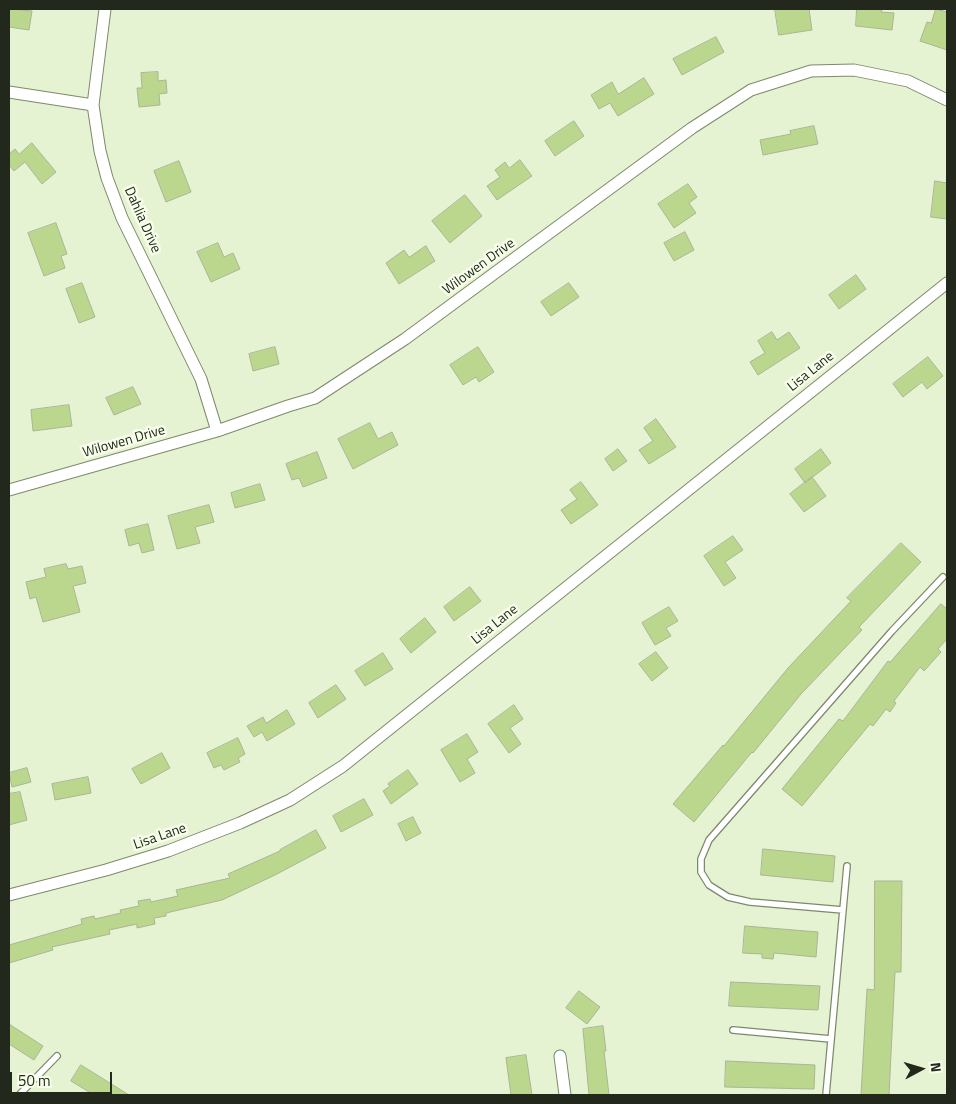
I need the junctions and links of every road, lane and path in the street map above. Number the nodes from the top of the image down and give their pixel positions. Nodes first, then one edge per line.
1 (105, 9) edge
2 (9, 92) edge
3 (947, 100) edge
4 (93, 105) junction
5 (947, 283) edge
6 (216, 432) junction
7 (9, 490) edge
8 (943, 577) dead end
9 (847, 866) dead end
10 (9, 896) edge
11 (843, 910) junction
12 (733, 1030) dead end
13 (831, 1039) junction
14 (57, 1056) dead end
15 (560, 1056) dead end
16 (18, 1095) edge
17 (565, 1095) edge
18 (826, 1095) edge

1 - 4 street, Dahlia Drive
2 - 4 street
3 - 6 street, Wilowen Drive
4 - 6 street, Dahlia Drive
5 - 10 street, Lisa Lane
6 - 7 street, Wilowen Drive
8 - 11 lane
9 - 11 lane
11 - 13 lane
12 - 13 lane
13 - 18 lane
14 - 16 lane
15 - 17 street

